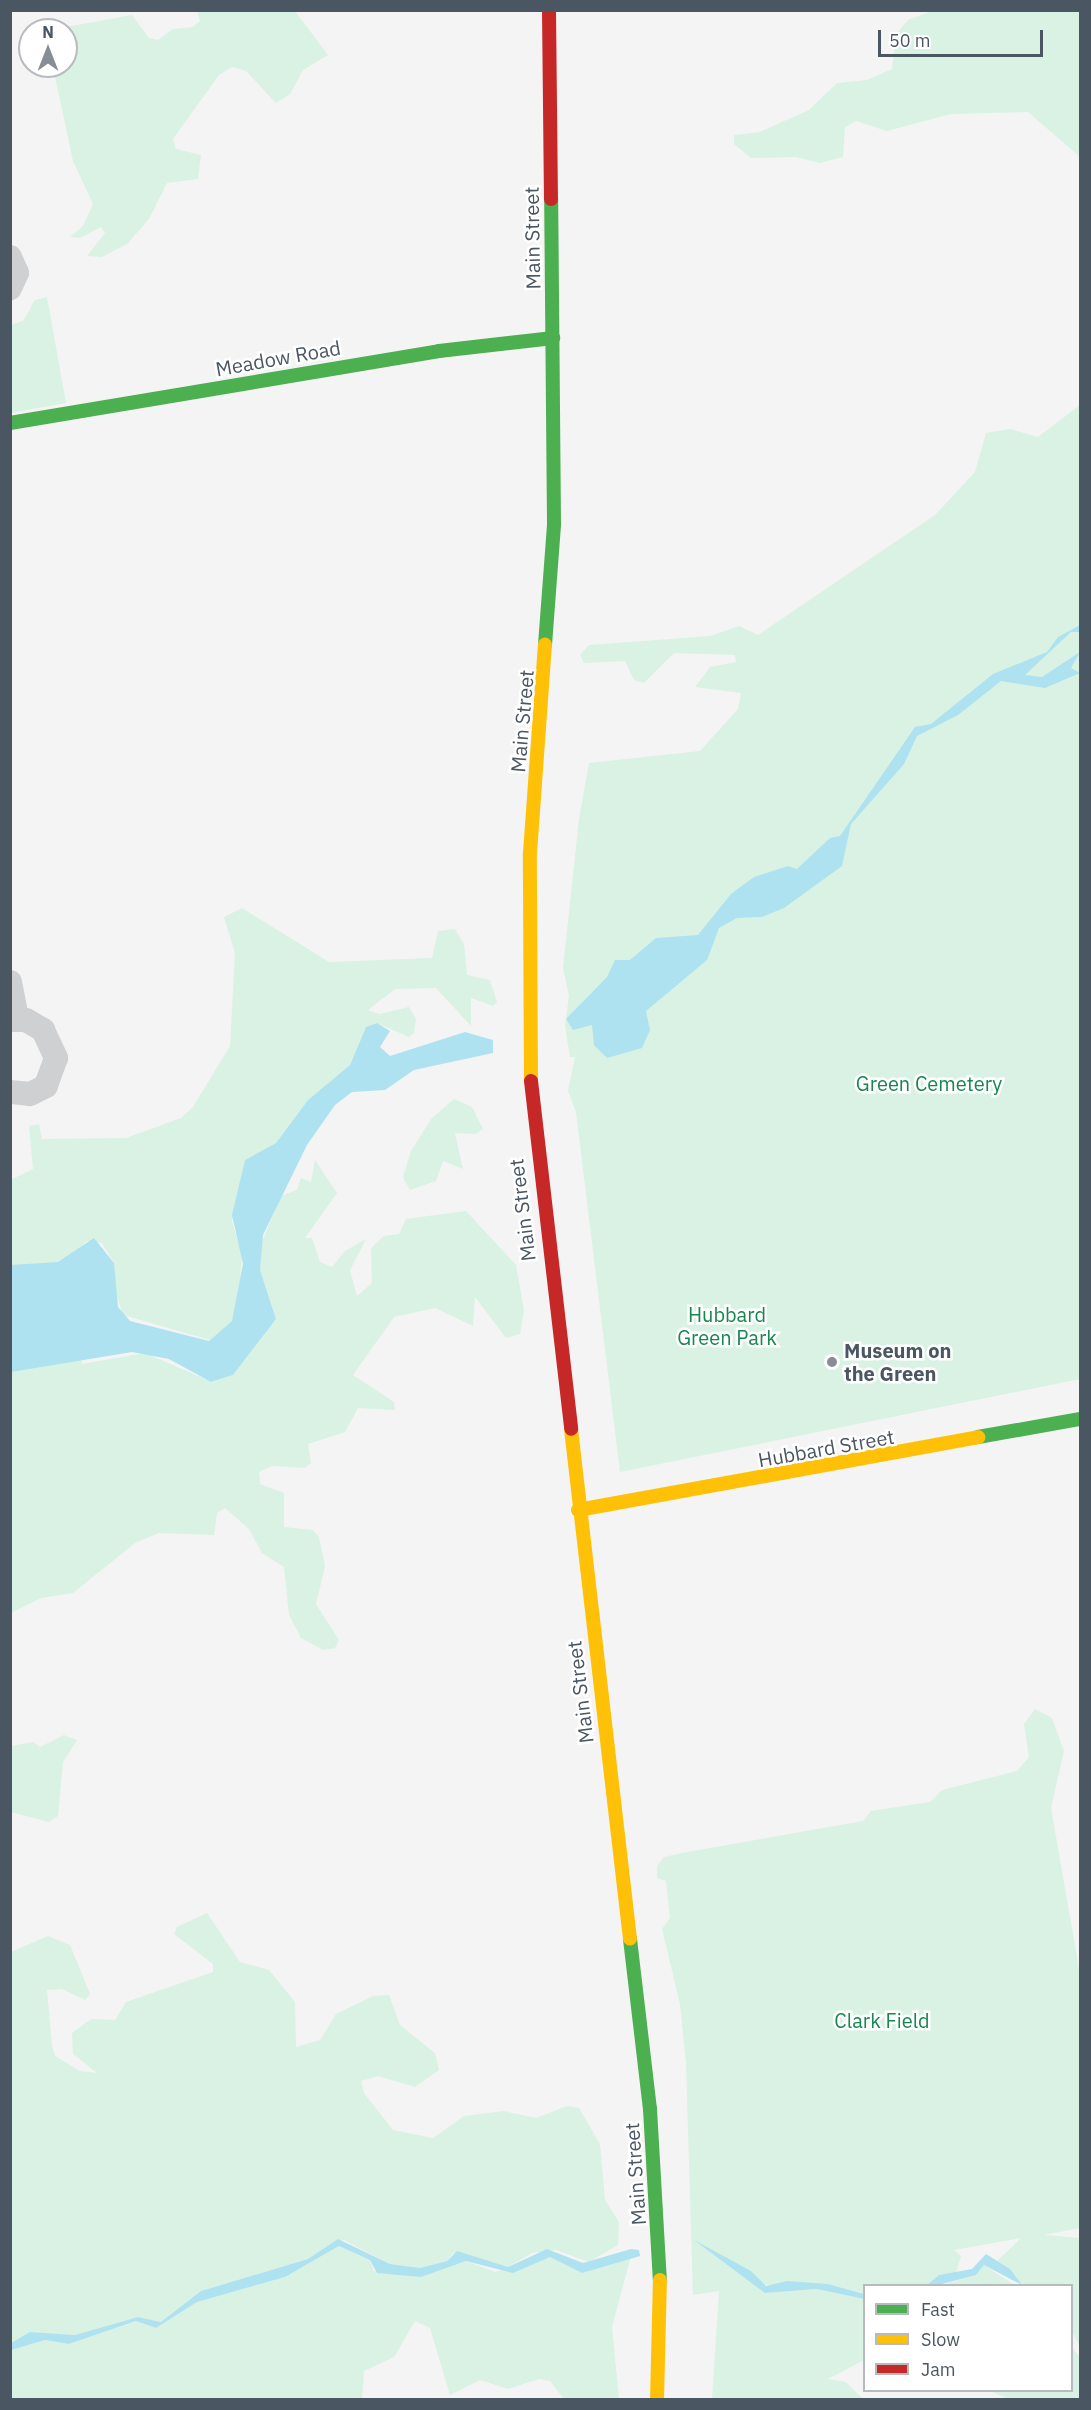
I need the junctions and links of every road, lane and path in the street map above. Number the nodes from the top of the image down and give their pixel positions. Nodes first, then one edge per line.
1 (549, 10) edge
2 (10, 257) edge
3 (10, 288) edge
4 (553, 338) junction
5 (10, 423) edge
6 (10, 982) edge
7 (14, 1019) edge
8 (10, 1092) edge
9 (1080, 1419) edge
10 (578, 1510) junction
11 (657, 2400) edge

1 - 4 main road, Main Street
2 - 3 street
4 - 5 main road, Meadow Road
4 - 10 main road, Main Street
6 - 7 street
7 - 8 street
9 - 10 main road, Hubbard Street
10 - 11 main road, Main Street

